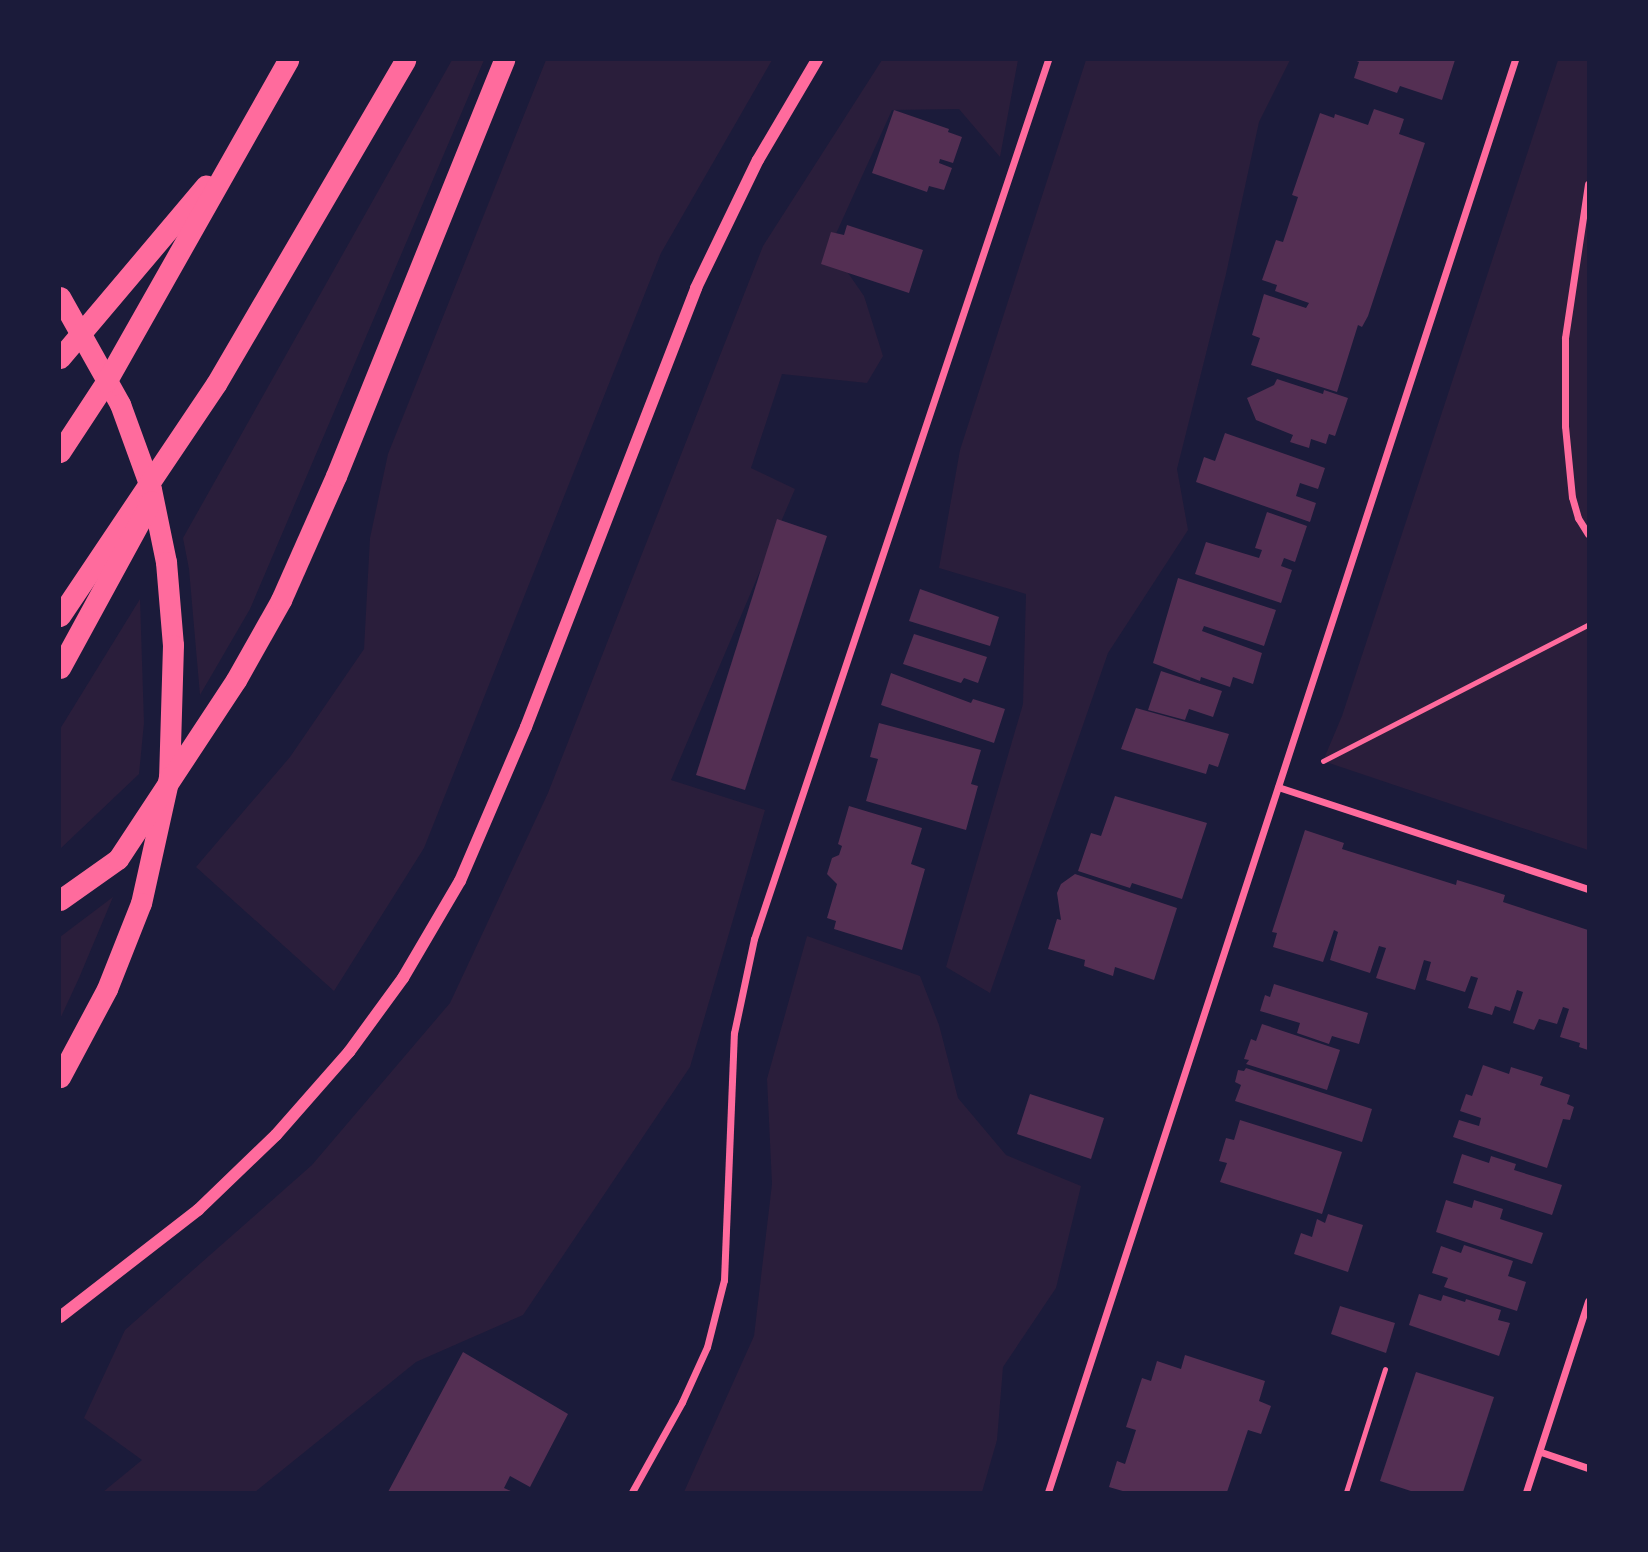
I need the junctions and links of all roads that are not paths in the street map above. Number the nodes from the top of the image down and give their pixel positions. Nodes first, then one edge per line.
1 (288, 60) edge
2 (405, 60) edge
3 (504, 60) edge
4 (817, 60) edge
5 (1048, 60) edge
6 (1515, 60) edge
7 (239, 146) junction
8 (1588, 184) edge
9 (60, 297) edge
10 (60, 358) edge
11 (216, 384) junction
12 (60, 452) edge
13 (1588, 534) edge
14 (60, 616) edge
15 (60, 668) edge
16 (1278, 787) junction
17 (1588, 889) edge
18 (60, 900) edge
19 (64, 1070) edge
20 (1588, 1301) edge
21 (60, 1318) edge
22 (1385, 1369) dead end
23 (1541, 1452) junction
24 (1588, 1468) edge
25 (632, 1493) edge
26 (1048, 1493) edge
27 (1346, 1493) edge
28 (1526, 1493) edge

1 - 7 highway
2 - 11 highway
3 - 18 highway
4 - 21 street
5 - 25 street
6 - 16 street
7 - 10 highway
7 - 12 highway
8 - 13 street
9 - 19 highway
11 - 14 highway
11 - 15 highway
16 - 17 street
16 - 26 street
20 - 23 street
22 - 27 lane
23 - 24 street
23 - 28 street

